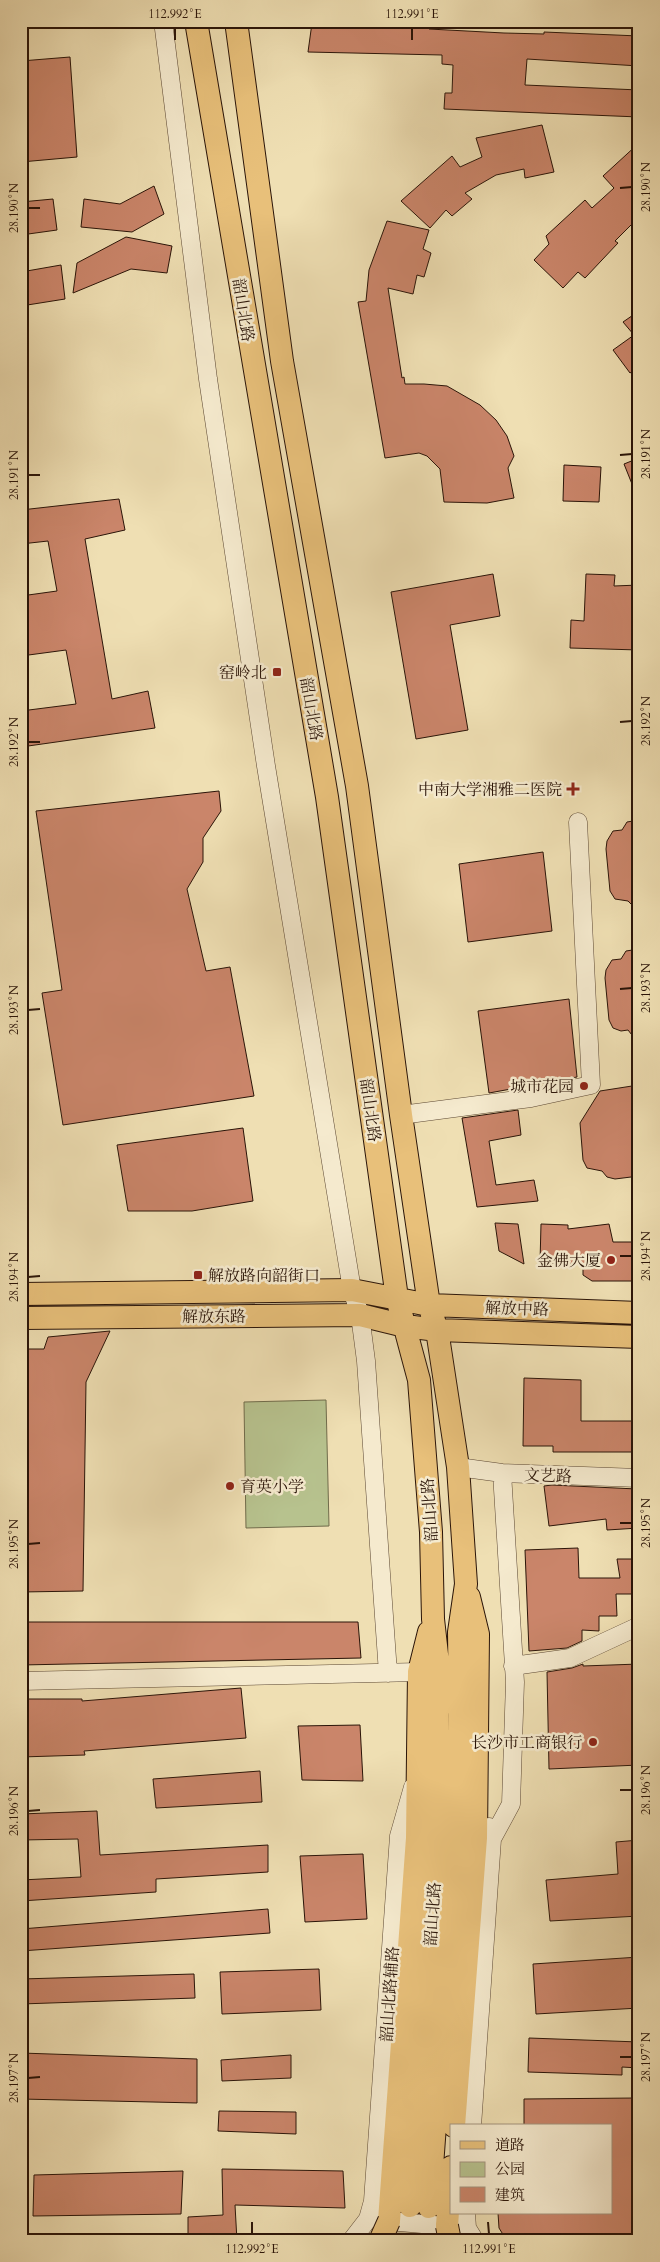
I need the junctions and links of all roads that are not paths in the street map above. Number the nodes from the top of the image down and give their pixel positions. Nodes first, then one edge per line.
1 (163, 21) edge
2 (196, 21) edge
3 (236, 21) edge
4 (578, 822) dead end
5 (401, 1115) junction
6 (352, 1290) junction
7 (21, 1294) edge
8 (397, 1298) junction
9 (429, 1304) junction
10 (639, 1313) edge
11 (360, 1315) junction
12 (21, 1318) edge
13 (405, 1326) junction
14 (437, 1330) junction
15 (639, 1337) edge
16 (458, 1467) junction
17 (502, 1473) junction
18 (639, 1478) edge
19 (466, 1584) junction
20 (433, 1618) junction
21 (639, 1626) edge
22 (513, 1666) junction
23 (419, 1672) junction
24 (388, 1673) junction
25 (21, 1681) edge
26 (418, 1770) junction
27 (484, 1839) junction
28 (454, 2124) edge
29 (472, 2124) edge
30 (457, 2214) edge
31 (459, 2232) edge
32 (383, 2233) edge
33 (351, 2241) edge

1 - 6 street
2 - 8 main road, 韶山北路
3 - 5 main road, 韶山北路
4 - 5 street
5 - 9 main road, 韶山北路
6 - 7 main road, 解放东路
6 - 8 main road, 解放东路
6 - 11 street
8 - 9 main road, 解放中路
8 - 13 main road, 韶山北路
9 - 10 main road, 解放中路
9 - 14 main road, 韶山北路
11 - 12 main road, 解放东路
11 - 13 main road, 解放东路
11 - 24 street
13 - 14 main road, 解放中路
13 - 20 main road, 韶山北路
14 - 15 main road, 解放中路
14 - 16 main road, 韶山北路
16 - 17 street, 文艺路
16 - 19 main road, 韶山北路
17 - 18 street, 文艺路
17 - 22 street
19 - 20 main road, 韶山北路
19 - 27 main road
20 - 23 main road
21 - 22 street
22 - 27 street
23 - 24 street
23 - 26 main road
24 - 25 street
26 - 32 main road
26 - 32 street, 韶山北路辅路
27 - 28 main road
27 - 29 street
30 - 31 main road
31 - 32 street
32 - 33 street

